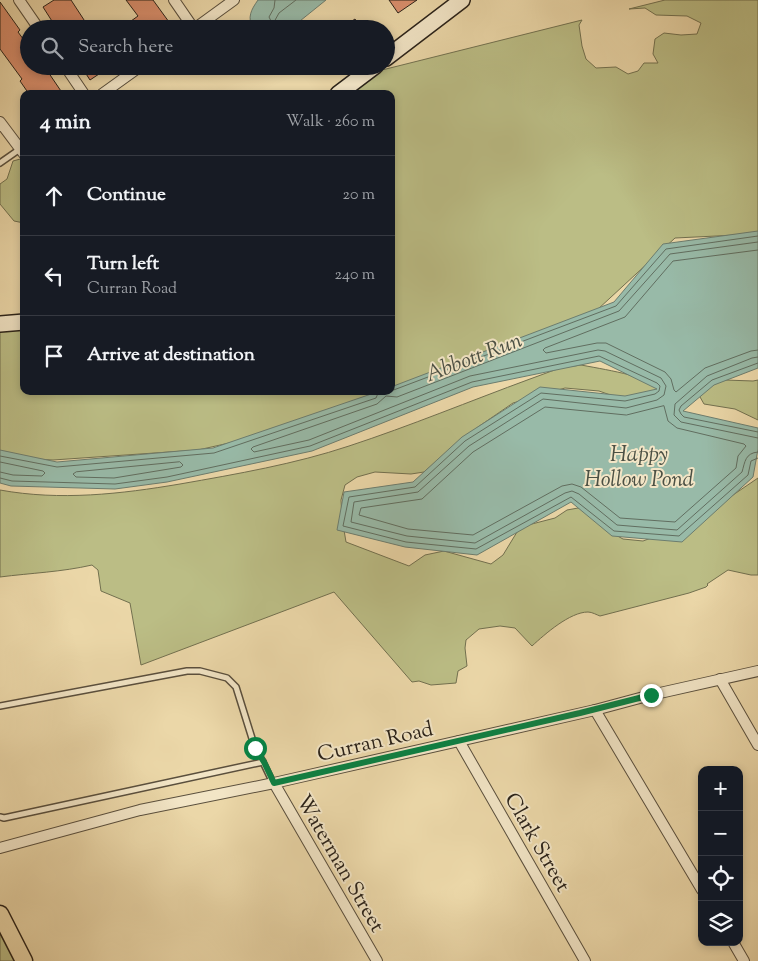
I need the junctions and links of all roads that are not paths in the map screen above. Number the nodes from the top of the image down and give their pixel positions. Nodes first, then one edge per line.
1 (19, 0) edge
2 (174, 0) edge
3 (234, 0) edge
4 (462, 0) edge
5 (33, 20) edge
6 (188, 20) edge
7 (206, 20) edge
8 (395, 51) edge
9 (71, 75) edge
10 (128, 75) edge
11 (365, 75) edge
12 (81, 90) edge
13 (108, 90) edge
14 (344, 90) edge
15 (0, 122) edge
16 (20, 148) edge
17 (20, 152) edge
18 (0, 163) edge
19 (20, 322) edge
20 (0, 324) edge
21 (758, 671) edge
22 (720, 679) junction
23 (0, 706) edge
24 (595, 710) junction
25 (459, 741) junction
26 (758, 745) edge
27 (264, 762) junction
28 (274, 783) junction
29 (0, 817) edge
30 (0, 848) edge
31 (698, 883) edge
32 (0, 914) edge
33 (735, 946) edge
34 (24, 961) edge
35 (376, 961) edge
36 (586, 961) edge
37 (744, 961) edge

1 - 5 street
2 - 6 street
3 - 7 street
4 - 8 street
9 - 12 street
10 - 13 street
11 - 14 street
15 - 16 street
17 - 18 lane
19 - 20 street
21 - 22 street, Curran Road
22 - 24 street, Curran Road
22 - 26 street
23 - 27 lane
24 - 25 street, Curran Road
24 - 31 street
25 - 28 street, Curran Road
25 - 36 street, Clark Street
27 - 28 lane
27 - 29 lane
28 - 30 street, Curran Road
28 - 35 street, Waterman Street
32 - 34 main road
33 - 37 street

